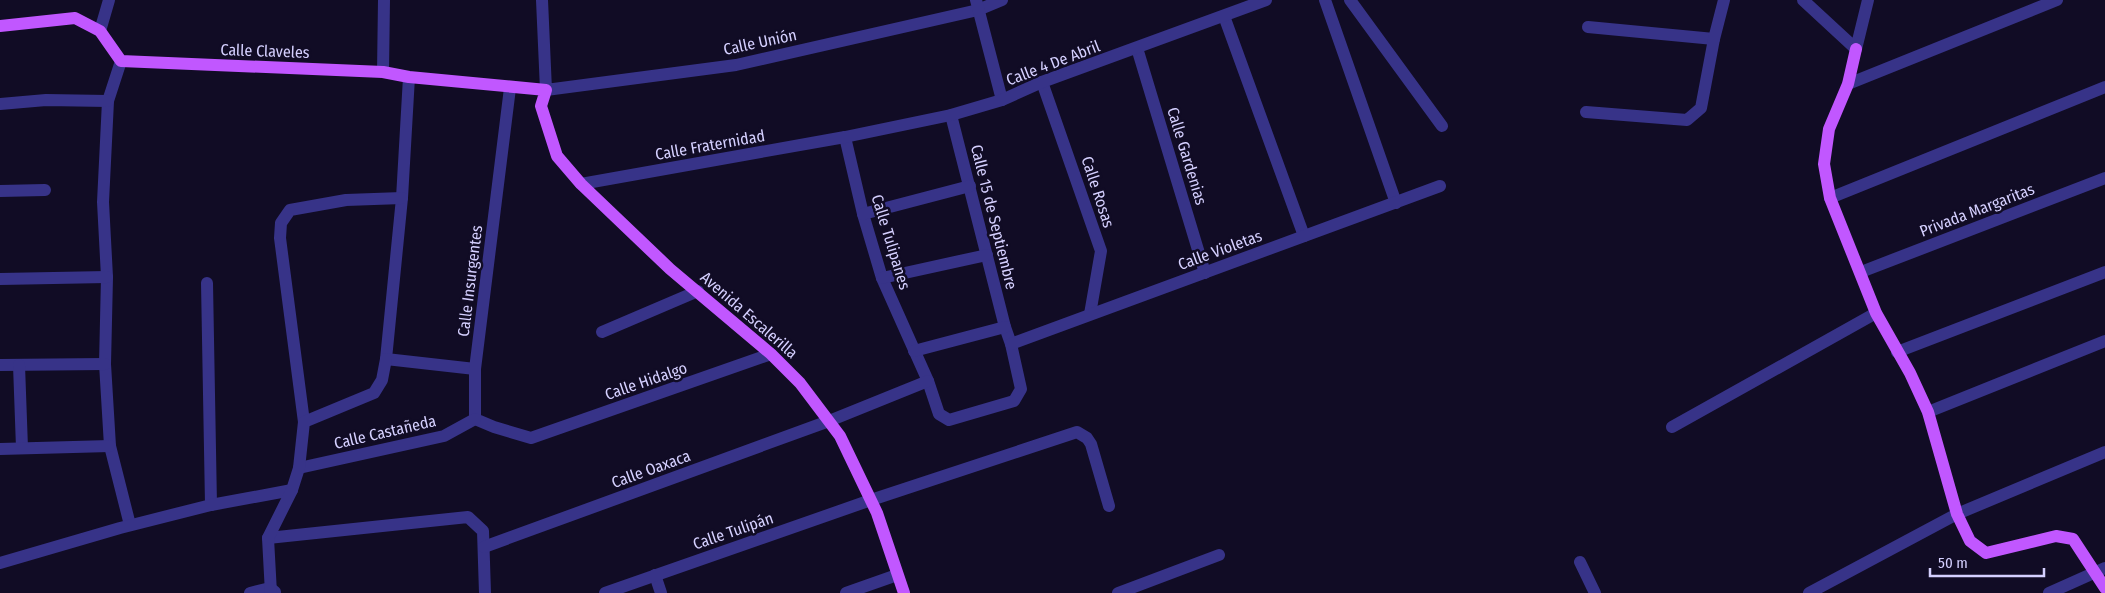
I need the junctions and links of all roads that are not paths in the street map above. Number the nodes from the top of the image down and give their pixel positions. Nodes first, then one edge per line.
1 (109, 0) edge
2 (384, 0) edge
3 (542, 0) edge
4 (1002, 0) edge
5 (1266, 0) edge
6 (1325, 0) edge
7 (1350, 0) edge
8 (1724, 0) edge
9 (1803, 0) edge
10 (1868, 0) edge
11 (2057, 0) edge
12 (977, 5) edge
13 (1224, 16) junction
14 (0, 26) edge
15 (1588, 27) dead end
16 (100, 31) junction
17 (1714, 39) junction
18 (1137, 48) junction
19 (1856, 48) junction
20 (121, 61) junction
21 (383, 72) junction
22 (410, 78) junction
23 (1042, 82) junction
24 (1848, 84) junction
25 (2105, 87) edge
26 (510, 88) junction
27 (546, 90) junction
28 (1002, 100) junction
29 (108, 101) junction
30 (0, 104) edge
31 (1586, 112) dead end
32 (951, 115) junction
33 (1442, 126) dead end
34 (845, 137) junction
35 (2105, 178) edge
36 (581, 184) junction
37 (970, 186) junction
38 (1440, 186) dead end
39 (0, 190) edge
40 (45, 190) dead end
41 (402, 198) junction
42 (1830, 198) junction
43 (1396, 203) junction
44 (863, 214) junction
45 (1304, 236) junction
46 (987, 255) junction
47 (1861, 272) junction
48 (2105, 272) edge
49 (1205, 273) junction
50 (107, 276) junction
51 (882, 278) junction
52 (0, 279) edge
53 (208, 283) dead end
54 (698, 291) junction
55 (1090, 314) junction
56 (1876, 314) junction
57 (1005, 327) junction
58 (602, 332) dead end
59 (2105, 340) edge
60 (1011, 344) junction
61 (914, 351) junction
62 (1897, 352) junction
63 (771, 354) junction
64 (386, 359) junction
65 (105, 364) junction
66 (0, 365) edge
67 (18, 365) junction
68 (475, 369) junction
69 (928, 381) junction
70 (1928, 412) junction
71 (475, 419) junction
72 (829, 421) junction
73 (304, 422) junction
74 (1672, 427) dead end
75 (110, 446) junction
76 (0, 448) edge
77 (22, 448) junction
78 (2105, 452) edge
79 (299, 468) junction
80 (292, 490) junction
81 (871, 500) junction
82 (211, 505) junction
83 (1109, 506) dead end
84 (1957, 514) junction
85 (130, 525) junction
86 (268, 538) junction
87 (484, 547) junction
88 (1219, 555) dead end
89 (1580, 562) dead end
90 (0, 563) edge
91 (2100, 570) edge
92 (655, 575) junction
93 (898, 575) junction
94 (2105, 588) edge
95 (272, 591) edge
96 (250, 593) edge
97 (485, 593) edge
98 (605, 593) edge
99 (661, 593) edge
100 (846, 593) edge
101 (904, 593) edge
102 (1118, 593) edge
103 (1595, 593) edge
104 (1809, 593) edge
105 (2048, 593) edge

1 - 16 street
2 - 21 street
3 - 27 street
4 - 12 street, Calle Unión
5 - 13 street, Calle 4 De Abril
6 - 43 street
7 - 33 street
8 - 17 street
9 - 19 street
10 - 19 street
11 - 24 street
12 - 27 street, Calle Unión
12 - 28 street
13 - 18 street, Calle 4 De Abril
13 - 45 street
14 - 16 main road
15 - 17 street
16 - 20 main road
17 - 31 street
18 - 23 street, Calle 4 De Abril
18 - 49 street, Calle Gardenias
19 - 24 main road
20 - 21 main road, Calle Claveles
20 - 29 street
21 - 22 main road, Calle Claveles
22 - 26 main road, Calle Claveles
22 - 41 street
23 - 28 street, Calle 4 De Abril
23 - 55 street, Calle Rosas
24 - 42 main road
25 - 42 street
26 - 27 main road, Calle Claveles
26 - 68 street, Calle Insurgentes
27 - 36 main road, Avenida Escalerilla
28 - 32 street, Calle 4 De Abril
29 - 30 street
29 - 50 street
32 - 34 street, Calle 4 De Abril
32 - 37 street, Calle 15 de Septiembre
34 - 36 street, Calle Fraternidad
34 - 44 street, Calle Tulipanes
35 - 47 street, Privada Margaritas
36 - 54 main road, Avenida Escalerilla
37 - 44 street
37 - 46 street, Calle 15 de Septiembre
38 - 43 street, Calle Violetas
39 - 40 street
41 - 64 street
41 - 73 street
42 - 47 main road
43 - 45 street, Calle Violetas
44 - 51 street, Calle Tulipanes
45 - 49 street, Calle Violetas
46 - 51 street
46 - 57 street, Calle 15 de Septiembre
47 - 56 main road
48 - 62 street
49 - 55 street, Calle Violetas
50 - 52 street
50 - 65 street
51 - 61 street, Calle Tulipanes
53 - 82 street
54 - 58 street
54 - 63 main road, Avenida Escalerilla
55 - 60 street, Calle Violetas
56 - 62 main road
56 - 74 street
57 - 60 street
57 - 61 street
59 - 70 street
60 - 69 street, Calle Tulipanes
61 - 69 street, Calle Tulipanes
62 - 70 main road
63 - 71 street, Calle Hidalgo
63 - 72 main road, Avenida Escalerilla
64 - 68 street
64 - 73 street
65 - 67 street
65 - 75 street
66 - 67 street
67 - 77 street
68 - 71 street, Calle Insurgentes
69 - 72 street, Calle Oaxaca
70 - 84 main road
71 - 79 street, Calle Castañeda
72 - 81 main road, Avenida Escalerilla
72 - 87 street, Calle Oaxaca
73 - 79 street
75 - 77 street
75 - 85 street
76 - 77 street
78 - 84 street
79 - 80 street
80 - 82 street
80 - 86 street
81 - 83 street, Calle Tulipán
81 - 92 street, Calle Tulipán
81 - 93 main road, Avenida Escalerilla
82 - 85 street
84 - 91 main road
84 - 104 street
85 - 90 street
86 - 87 street
86 - 95 street
87 - 97 street
88 - 102 street
89 - 103 street
91 - 94 main road
91 - 105 street
92 - 98 street, Calle Tulipán
92 - 99 street
93 - 100 street
93 - 101 main road, Avenida Escalerilla
95 - 96 street

